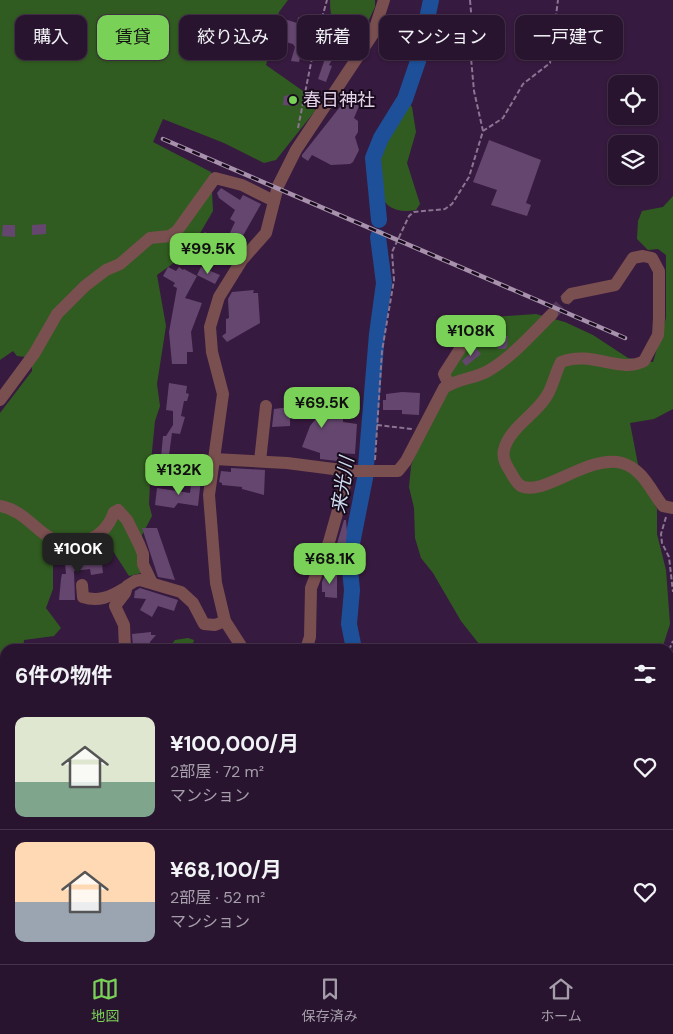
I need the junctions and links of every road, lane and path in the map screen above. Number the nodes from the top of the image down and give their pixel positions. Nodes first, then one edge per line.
1 (327, 0) edge
2 (384, 0) edge
3 (470, 0) edge
4 (558, 0) edge
5 (297, 130) dead end
6 (483, 131) junction
7 (274, 201) junction
8 (567, 298) tunnel mouth
9 (552, 314) tunnel mouth
10 (460, 349) dead end
11 (449, 385) junction
12 (0, 400) edge
13 (266, 406) dead end
14 (377, 425) junction
15 (422, 429) junction
16 (214, 458) junction
17 (260, 461) junction
18 (352, 471) junction
19 (374, 472) junction
20 (0, 506) edge
21 (670, 508) edge
22 (152, 583) junction
23 (82, 585) dead end
24 (127, 586) junction
25 (673, 592) edge
26 (225, 621) junction
27 (125, 644) edge
28 (240, 644) edge
29 (308, 644) edge

1 - 5 path
2 - 7 street
3 - 6 path
4 - 6 path
6 - 14 path
7 - 12 street
7 - 16 street
8 - 21 street
9 - 11 street
10 - 11 street
11 - 15 street
13 - 17 street
14 - 15 path
14 - 19 path
15 - 19 street
16 - 17 street
16 - 26 street
17 - 18 street
18 - 19 street
18 - 29 street
20 - 22 street
21 - 25 path
22 - 24 street
22 - 26 street
23 - 24 street
24 - 27 street
26 - 28 street

